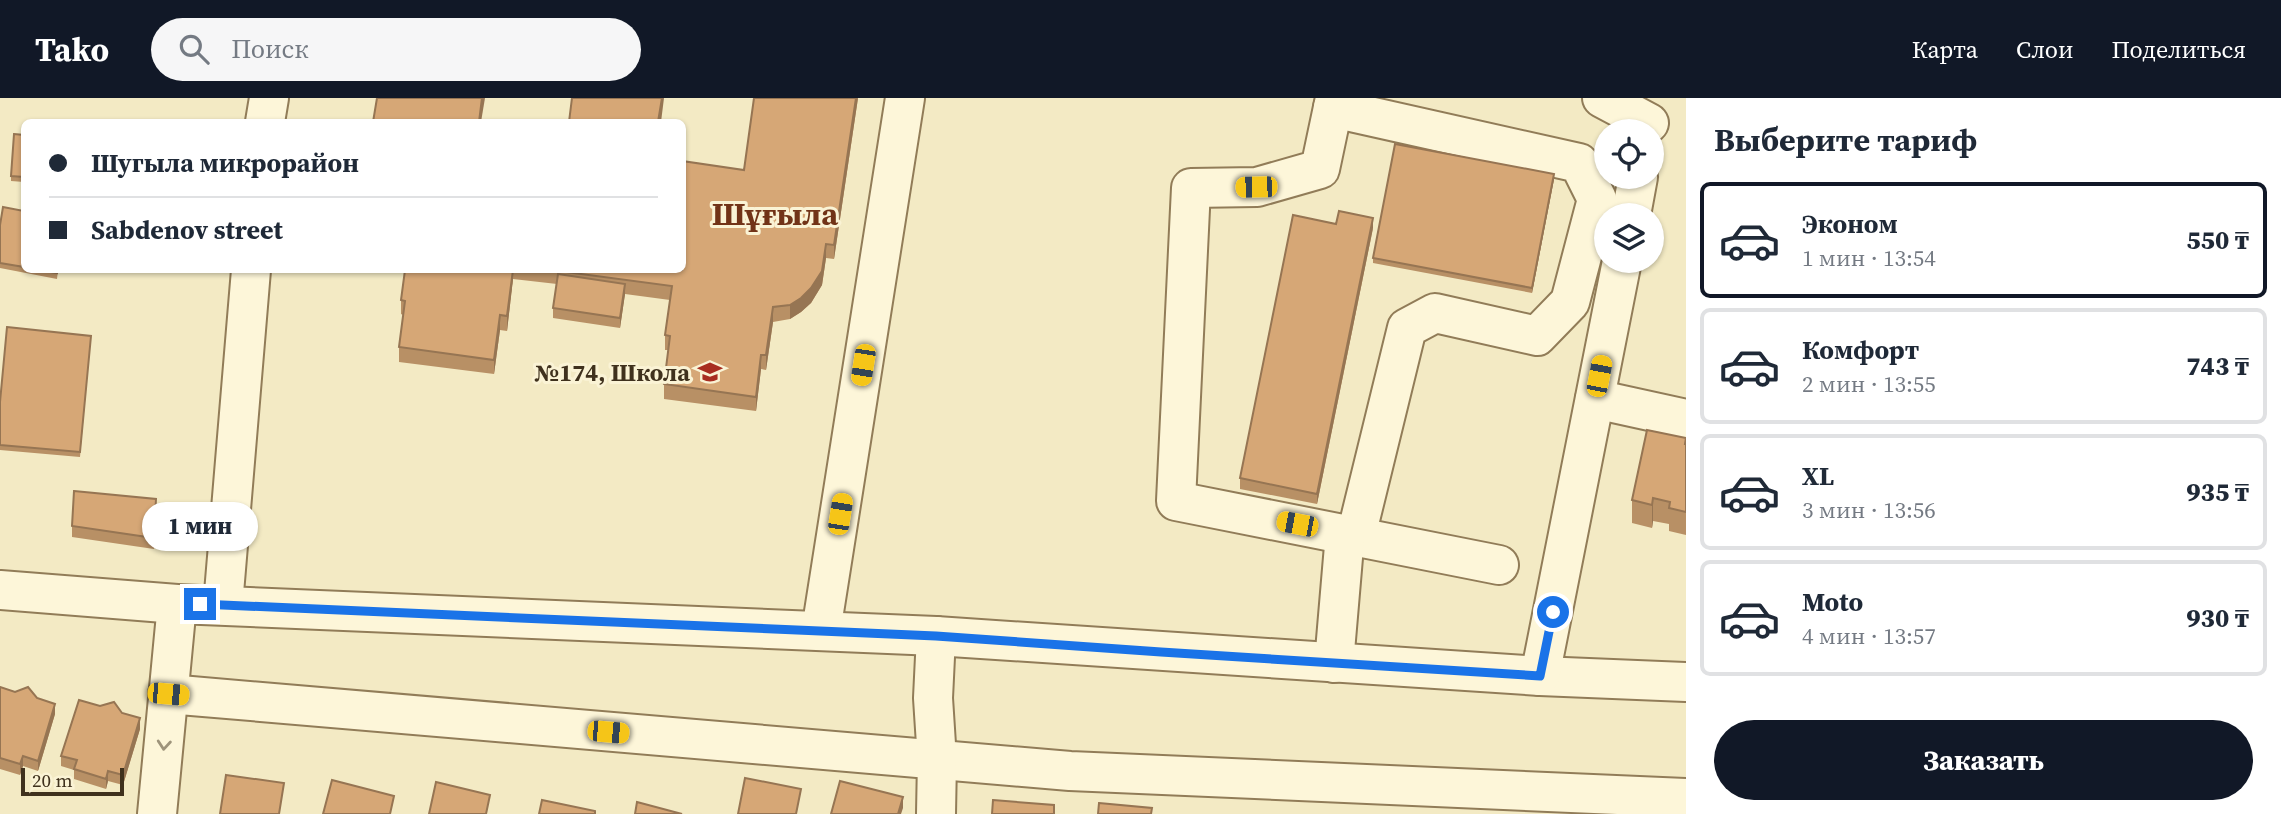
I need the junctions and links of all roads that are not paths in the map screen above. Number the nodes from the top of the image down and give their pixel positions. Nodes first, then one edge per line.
1 (269, 98) edge
2 (905, 98) edge
3 (1602, 98) edge
4 (1334, 103) edge
5 (1650, 117) edge
6 (266, 119) edge
7 (251, 273) edge
8 (1620, 273) edge
9 (1595, 399) junction
10 (1686, 419) edge
11 (1350, 535) junction
12 (1499, 565) dead end
13 (0, 590) edge
14 (177, 604) junction
15 (223, 605) junction
16 (821, 631) junction
17 (936, 636) junction
18 (1334, 663) junction
19 (1540, 676) junction
20 (1686, 682) edge
21 (168, 694) junction
22 (937, 760) junction
23 (1686, 799) edge
24 (1461, 801) edge
25 (1587, 804) edge
26 (157, 814) edge
27 (936, 814) edge

1 - 6 street
2 - 16 street
3 - 5 street
4 - 11 street
4 - 11 street
7 - 15 street
8 - 9 street
9 - 10 street
9 - 19 street
11 - 12 street
11 - 18 street
13 - 14 street
14 - 15 street
14 - 21 street
15 - 16 street
16 - 17 street
17 - 18 street
17 - 22 street
18 - 19 street
19 - 20 street
21 - 22 street
21 -> 26 street
22 - 24 street
22 - 27 street
23 - 25 street
24 - 25 street

